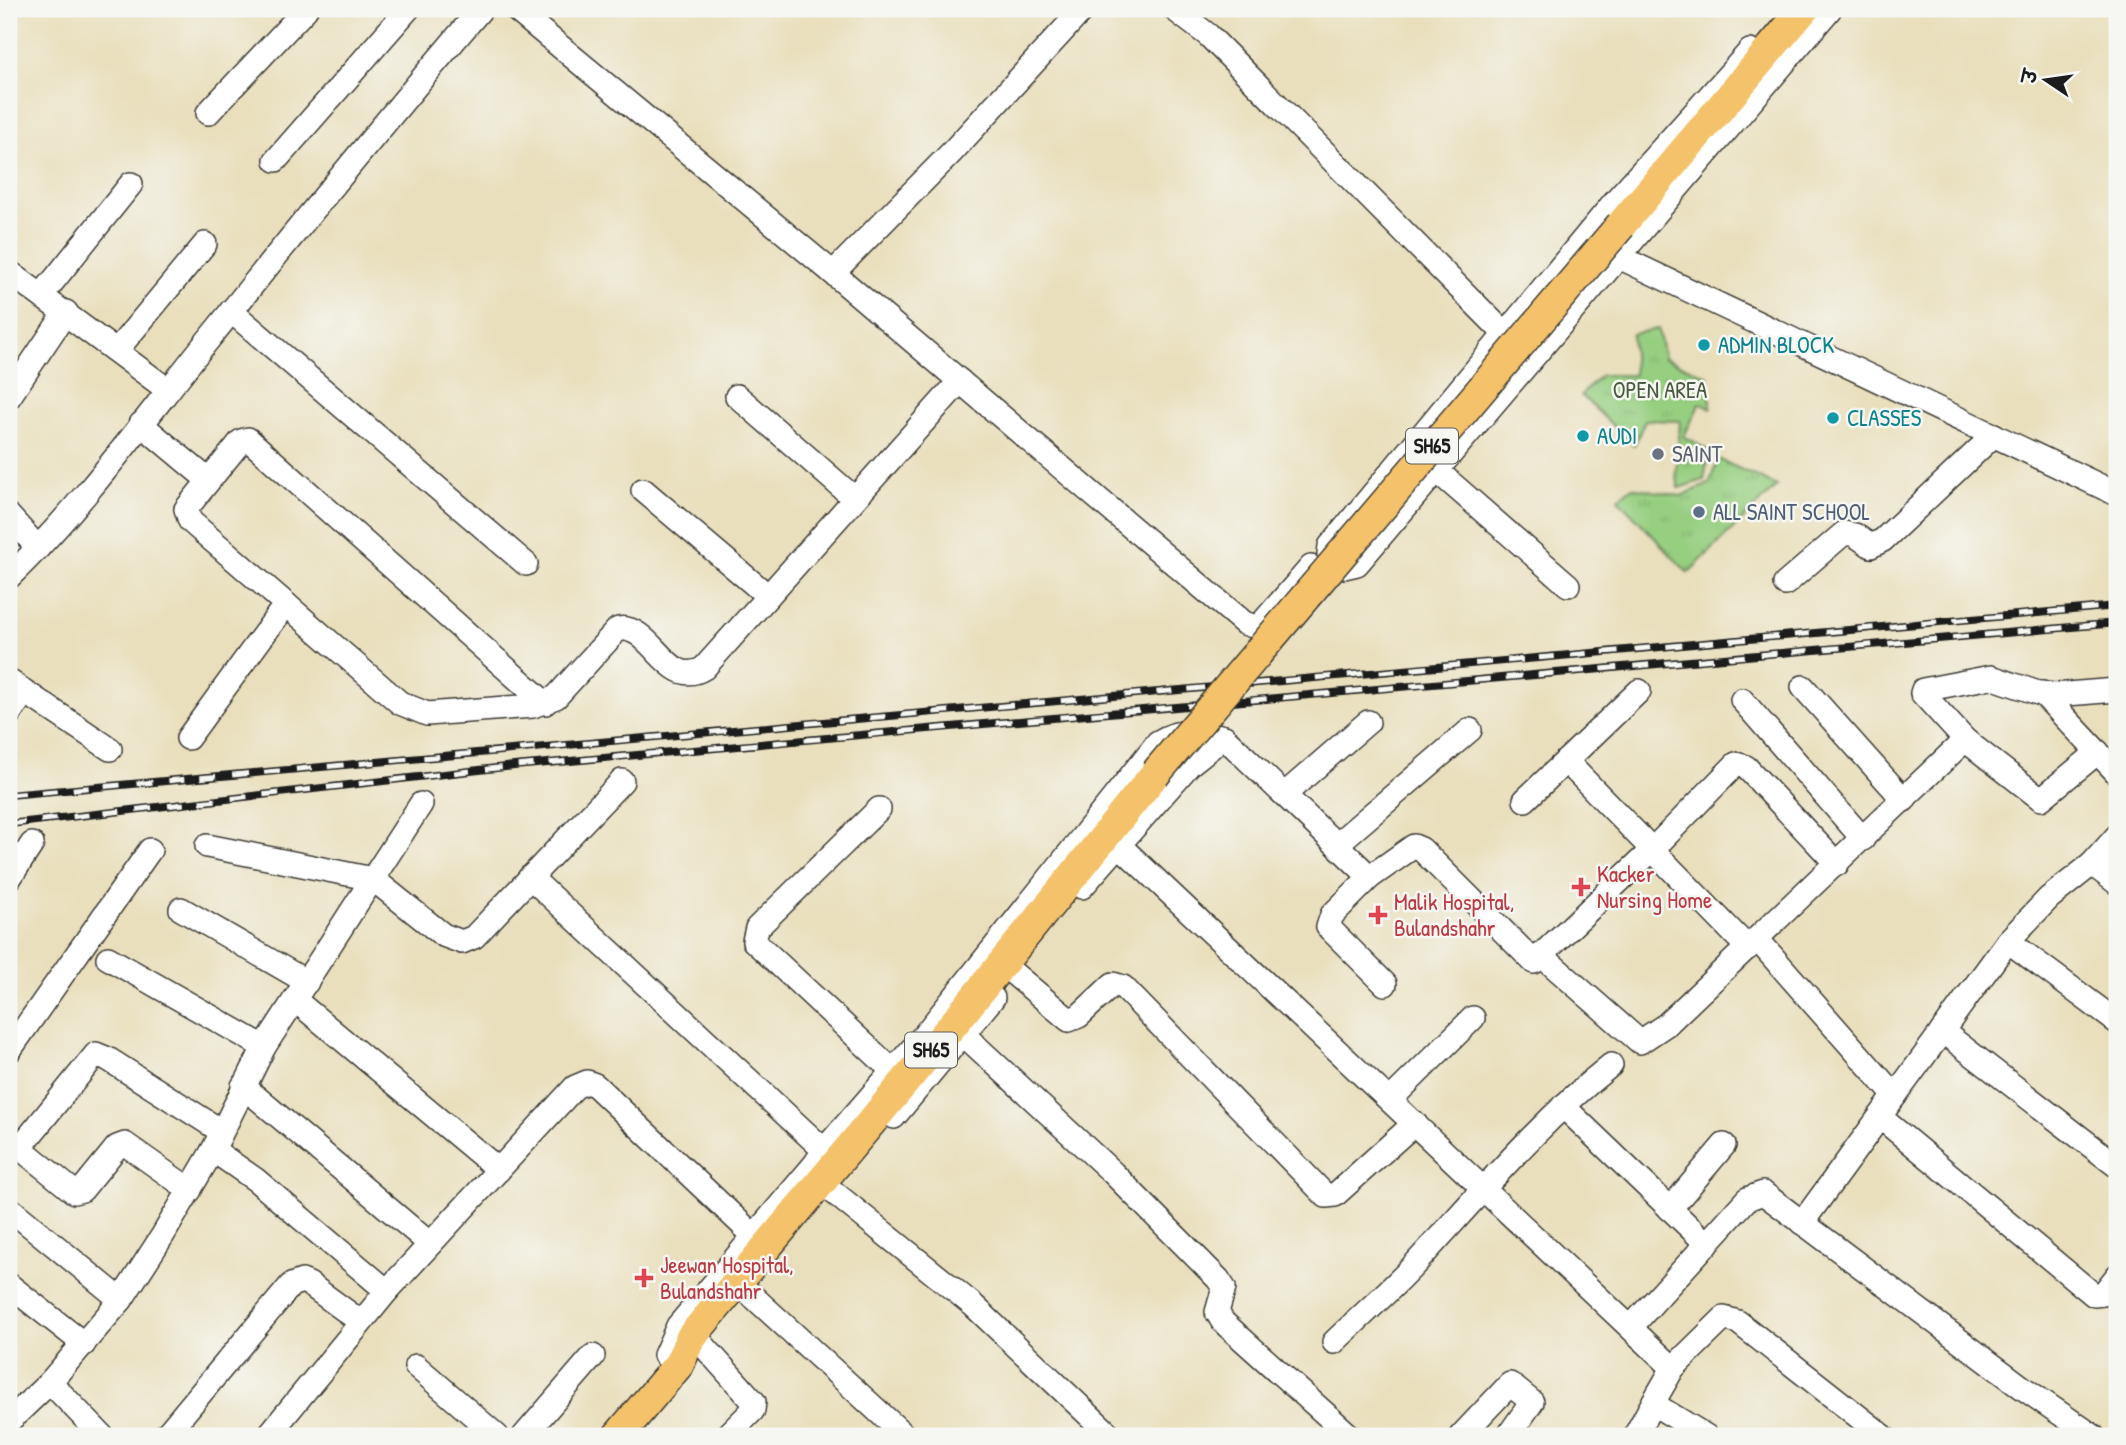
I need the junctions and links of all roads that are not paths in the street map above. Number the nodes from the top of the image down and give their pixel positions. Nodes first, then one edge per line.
1 (306, 9) edge
2 (408, 9) edge
3 (481, 9) edge
4 (515, 9) edge
5 (1083, 9) edge
6 (1174, 9) edge
7 (1785, 9) edge
8 (1804, 9) edge
9 (1830, 9) edge
10 (208, 113) dead end
11 (276, 160) dead end
12 (131, 184) dead end
13 (205, 244) dead end
14 (1617, 256) junction
15 (9, 272) edge
16 (833, 273) junction
17 (42, 295) junction
18 (232, 311) junction
19 (66, 312) junction
20 (1504, 333) junction
21 (117, 350) junction
22 (1531, 361) junction
23 (960, 381) junction
24 (168, 390) junction
25 (737, 396) dead end
26 (9, 397) edge
27 (141, 424) junction
28 (1994, 435) junction
29 (1436, 470) junction
30 (208, 480) junction
31 (643, 490) dead end
32 (2117, 494) edge
33 (854, 498) junction
34 (9, 516) edge
35 (1330, 546) junction
36 (37, 548) junction
37 (526, 564) dead end
38 (9, 577) edge
39 (1786, 584) dead end
40 (1568, 585) dead end
41 (768, 596) junction
42 (286, 604) junction
43 (17, 687) edge
44 (1803, 687) dead end
45 (2117, 690) edge
46 (1639, 691) dead end
47 (2042, 694) junction
48 (1742, 699) dead end
49 (545, 703) junction
50 (9, 714) edge
51 (1368, 722) dead end
52 (1469, 730) dead end
53 (1224, 737) junction
54 (188, 738) dead end
55 (1965, 740) junction
56 (110, 749) dead end
57 (2098, 752) junction
58 (1566, 761) junction
59 (2117, 772) edge
60 (622, 780) dead end
61 (1285, 794) junction
62 (1525, 800) dead end
63 (1904, 800) junction
64 (421, 804) dead end
65 (879, 809) dead end
66 (2117, 836) edge
67 (1863, 839) junction
68 (32, 844) dead end
69 (1118, 844) junction
70 (1337, 844) junction
71 (208, 846) dead end
72 (1654, 848) junction
73 (150, 850) dead end
74 (1837, 864) junction
75 (2092, 864) junction
76 (530, 877) junction
77 (1370, 877) junction
78 (9, 878) edge
79 (373, 879) junction
80 (2117, 883) edge
81 (181, 909) dead end
82 (2008, 941) junction
83 (1752, 943) junction
84 (1541, 955) junction
85 (108, 958) dead end
86 (1013, 973) junction
87 (1385, 984) dead end
88 (301, 991) junction
89 (1473, 1018) dead end
90 (2117, 1022) edge
91 (1942, 1031) junction
92 (964, 1035) junction
93 (11, 1041) edge
94 (264, 1047) junction
95 (1611, 1065) dead end
96 (893, 1071) junction
97 (243, 1086) junction
98 (1895, 1096) junction
99 (1390, 1100) junction
100 (1563, 1106) junction
101 (1880, 1117) junction
102 (1415, 1123) junction
103 (217, 1141) junction
104 (1724, 1145) dead end
105 (824, 1150) junction
106 (2117, 1166) edge
107 (499, 1170) junction
108 (1485, 1187) junction
109 (190, 1189) junction
110 (832, 1191) junction
111 (9, 1208) edge
112 (1670, 1209) junction
113 (1802, 1223) junction
114 (753, 1235) junction
115 (430, 1244) junction
116 (1707, 1244) junction
117 (2117, 1276) edge
118 (9, 1285) edge
119 (387, 1291) junction
120 (747, 1291) junction
121 (121, 1300) junction
122 (361, 1322) junction
123 (1630, 1327) junction
124 (697, 1341) junction
125 (1334, 1342) dead end
126 (83, 1344) junction
127 (593, 1356) dead end
128 (672, 1360) junction
129 (416, 1366) dead end
130 (1673, 1368) junction
131 (50, 1382) junction
132 (1654, 1401) junction
133 (13, 1409) edge
134 (102, 1436) edge
135 (165, 1436) edge
136 (268, 1436) edge
137 (497, 1436) edge
138 (524, 1436) edge
139 (597, 1436) edge
140 (618, 1436) edge
141 (727, 1436) edge
142 (905, 1436) edge
143 (1111, 1436) edge
144 (1350, 1436) edge
145 (1461, 1436) edge
146 (1508, 1436) edge
147 (1635, 1436) edge
148 (1706, 1436) edge
149 (1883, 1436) edge
150 (2093, 1436) edge

1 - 10 street
2 - 11 street
3 - 18 street
4 - 16 street
5 - 16 street
6 - 20 street
7 - 20 street
8 - 124 main road, SH65, bridge
9 - 14 street
12 - 17 street
13 - 21 street
14 - 22 street
14 - 28 street
15 - 17 street
16 - 23 street
17 - 19 street
18 - 24 street
18 - 37 street
19 - 21 street
19 - 26 street
20 - 22 street
20 - 35 street
21 - 24 street
22 - 29 street
23 - 33 street
23 - 35 street
24 - 27 street
25 - 33 street
27 - 30 street
27 - 36 street
28 - 32 street
28 - 39 street
29 - 35 street
29 - 40 street
30 - 42 street
30 - 49 street
31 - 41 street
33 - 41 street
34 - 36 street
36 - 38 street
41 - 49 street
42 - 49 street
42 - 54 street
43 - 50 street
43 - 56 street
44 - 63 street
45 - 47 street
46 - 58 street
47 - 55 street
47 - 57 street
48 - 67 street
51 - 61 street
52 - 70 street
53 - 61 street
53 - 69 street
53 - 96 street
55 - 57 street
55 - 63 street
57 - 59 street
58 - 62 street
58 - 72 street
60 - 76 street
61 - 70 street
63 - 67 street
64 - 79 street
65 - 96 street
66 - 75 street
67 - 74 street
68 - 78 street
69 - 86 street
69 - 99 street
70 - 77 street
71 - 79 street
72 - 74 street
72 - 83 street
72 - 84 street
73 - 93 street
74 - 83 street
75 - 80 street
75 - 82 street
76 - 79 street
76 - 105 street
77 - 84 street
77 - 87 street
79 - 88 street
81 - 88 street
82 - 90 street
82 - 91 street
83 - 84 street
83 - 98 street
85 - 94 street
86 - 92 street
86 - 102 street
88 - 94 street
88 - 107 street
89 - 99 street
91 - 98 street
91 - 106 street
92 - 110 street
92 - 144 street
94 - 97 street
95 - 100 street
96 - 105 street
97 - 103 street
97 - 115 street
98 - 101 street
99 - 102 street
100 - 108 street
100 - 112 street
101 - 113 street
101 - 117 street
102 - 108 street
103 - 109 street
103 - 109 street
103 - 119 street
104 - 112 street
105 - 114 street
107 - 114 street
107 - 115 street
108 - 123 street
108 - 125 street
109 - 121 street
110 - 120 street
110 - 143 street
111 - 121 street
112 - 116 street
113 - 116 street
113 - 150 street
114 - 128 street
115 - 119 street
116 - 123 street
118 - 126 street
119 - 122 street
120 - 124 street
120 - 142 street
121 - 126 street
122 - 135 street
122 - 136 street
123 - 130 street
124 - 128 main road, SH65
124 - 141 street
126 - 131 street
127 - 138 street
128 - 139 main road, SH65
128 - 140 main road, SH65
129 - 137 street
130 - 132 street
130 - 149 street
131 - 133 street
131 - 134 street
132 - 147 street
132 - 148 street
145 - 146 street

